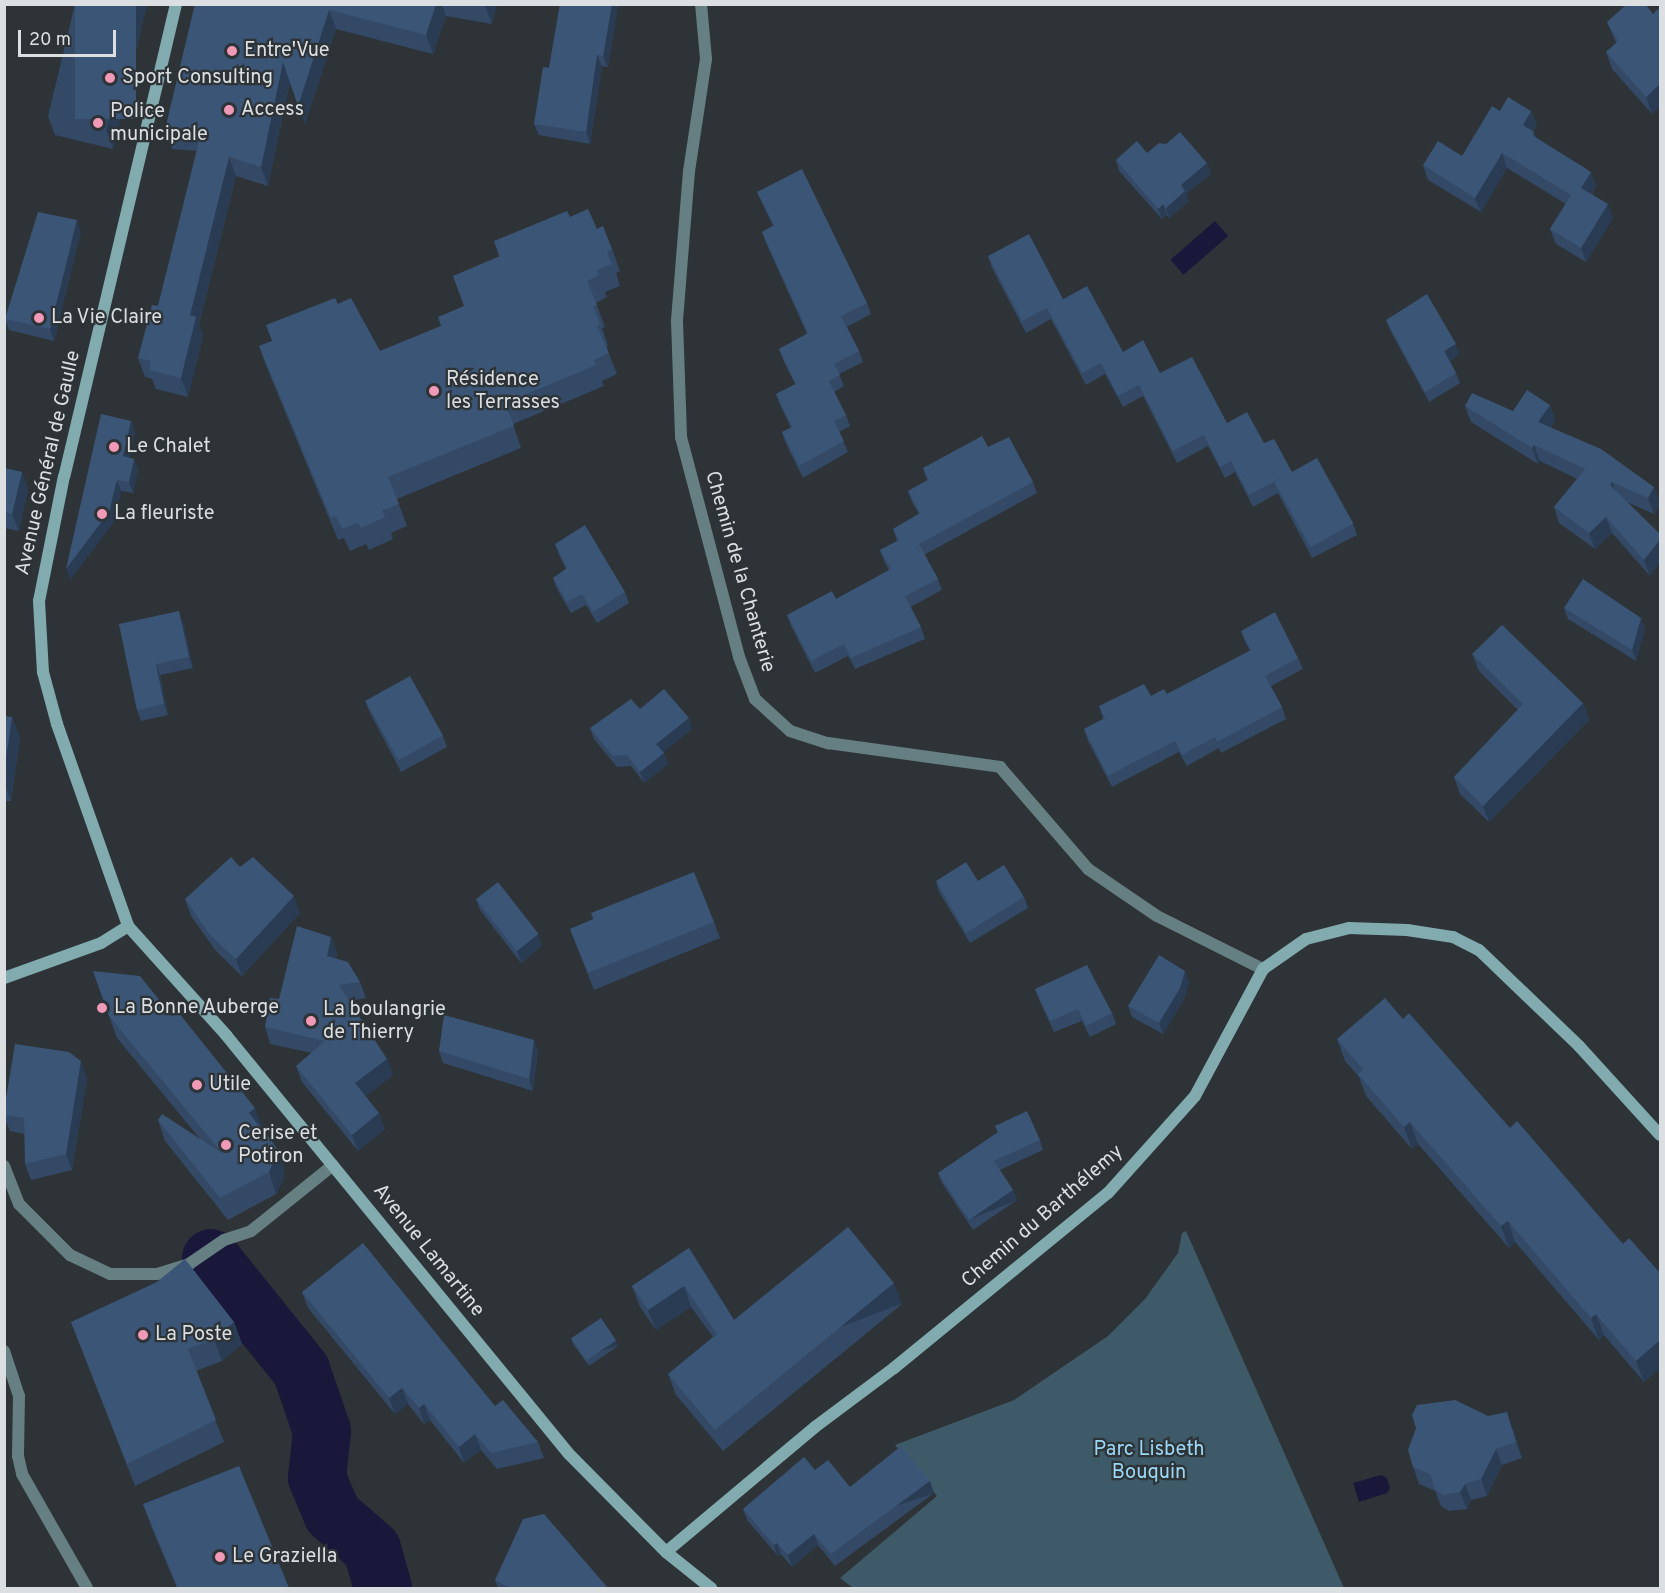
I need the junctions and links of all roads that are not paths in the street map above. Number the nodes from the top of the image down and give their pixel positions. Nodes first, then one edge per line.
1 (176, 4) edge
2 (701, 4) edge
3 (128, 926) junction
4 (1263, 969) junction
5 (4, 978) edge
6 (1660, 1135) edge
7 (333, 1165) junction
8 (4, 1166) edge
9 (4, 1351) edge
10 (666, 1552) junction
11 (87, 1588) edge
12 (711, 1588) edge

1 - 3 street, Avenue Général de Gaulle
2 - 4 street, Chemin de la Chanterie
3 - 5 street
3 - 7 street, Avenue Lamartine
4 - 6 street, Chemin du Barthélemy
4 - 10 street, Chemin du Barthélemy
7 - 8 street
7 - 10 street, Avenue Lamartine
9 - 11 street
10 - 12 street, Avenue Lamartine

